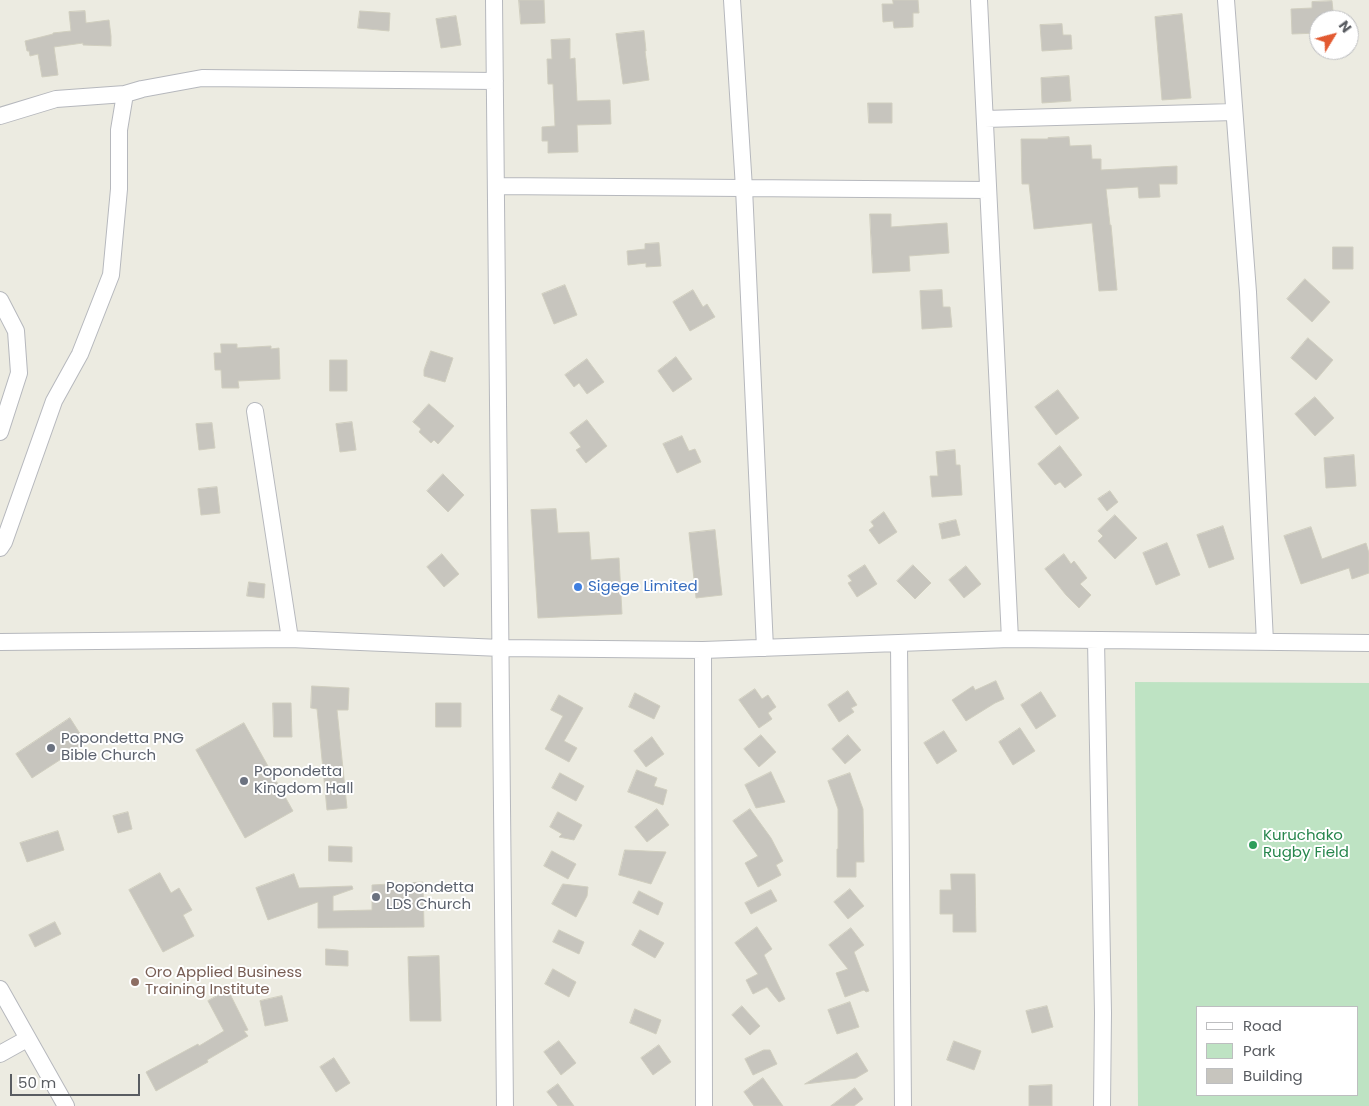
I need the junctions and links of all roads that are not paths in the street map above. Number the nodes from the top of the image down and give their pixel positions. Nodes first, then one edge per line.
1 (494, 0) edge
2 (732, 0) edge
3 (979, 0) edge
4 (1226, 0) edge
5 (495, 81) junction
6 (125, 94) junction
7 (1234, 112) junction
8 (0, 116) edge
9 (985, 119) junction
10 (496, 186) junction
11 (744, 188) junction
12 (988, 190) junction
13 (0, 300) edge
14 (255, 411) dead end
15 (0, 432) edge
16 (0, 548) edge
17 (290, 639) junction
18 (1010, 639) junction
19 (1096, 640) junction
20 (0, 642) edge
21 (1265, 642) junction
22 (1369, 643) edge
23 (899, 644) junction
24 (501, 648) junction
25 (765, 648) junction
26 (703, 650) junction
27 (0, 989) edge
28 (27, 1038) junction
29 (0, 1054) edge
30 (66, 1106) edge
31 (505, 1106) edge
32 (704, 1106) edge
33 (902, 1106) edge
34 (1102, 1106) edge

1 - 5 street
2 - 11 street
3 - 9 street
4 - 7 street
5 - 6 street
5 - 10 street
6 - 8 street
6 - 16 street
7 - 9 street
7 - 21 street
9 - 12 street
10 - 11 street
10 - 24 street
11 - 12 street
11 - 25 street
12 - 18 street
13 - 15 street
14 - 17 street
17 - 20 street
17 - 24 street
18 - 19 street
18 - 23 street
19 - 21 street
19 - 34 street
21 - 22 street
23 - 25 street
23 - 33 street
24 - 26 street
24 - 31 street
25 - 26 street
26 - 32 street
27 - 28 street
28 - 29 street
28 - 30 street

